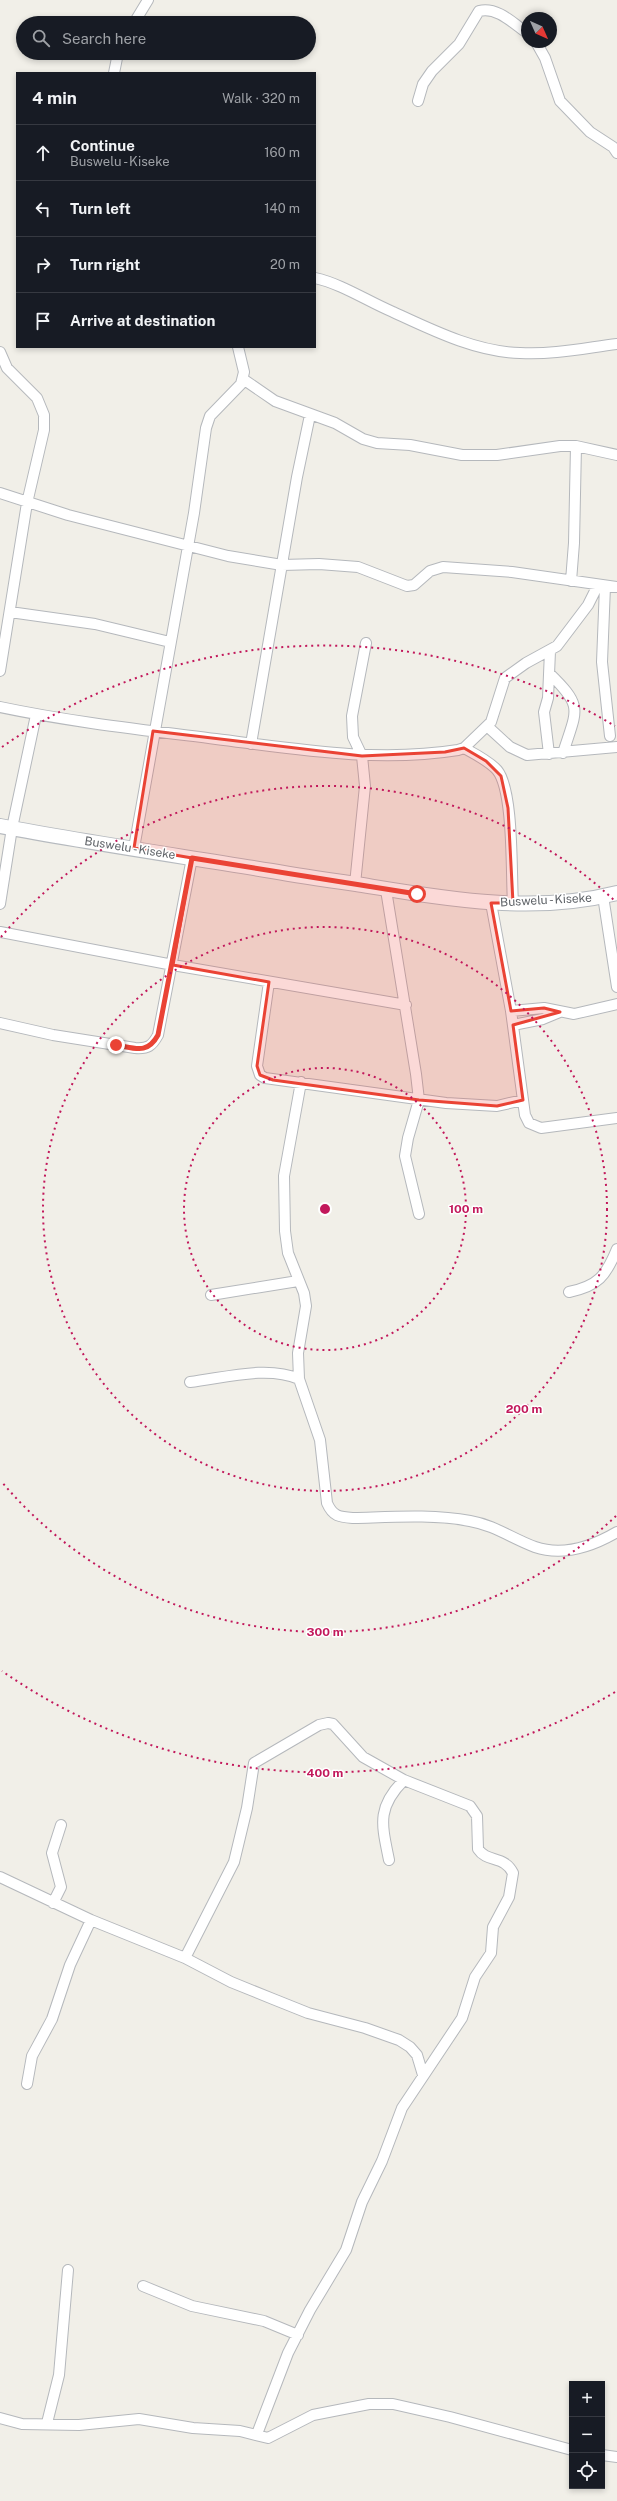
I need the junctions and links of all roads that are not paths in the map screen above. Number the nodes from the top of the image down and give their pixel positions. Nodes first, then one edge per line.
1 (148, 0) edge
2 (138, 16) edge
3 (521, 29) edge
4 (539, 48) edge
5 (117, 60) edge
6 (114, 72) edge
7 (418, 102) dead end
8 (617, 153) edge
9 (316, 278) edge
10 (617, 344) edge
11 (238, 348) edge
12 (0, 352) edge
13 (242, 379) junction
14 (310, 415) junction
15 (576, 446) junction
16 (617, 455) edge
17 (0, 493) edge
18 (27, 503) junction
19 (187, 544) junction
20 (282, 565) junction
21 (571, 581) junction
22 (602, 586) junction
23 (617, 587) edge
24 (10, 612) junction
25 (170, 642) junction
26 (366, 643) dead end
27 (550, 651) junction
28 (0, 671) edge
29 (549, 673) junction
30 (0, 707) edge
31 (36, 715) junction
32 (487, 726) junction
33 (153, 731) junction
34 (610, 736) dead end
35 (251, 744) junction
36 (617, 747) edge
37 (464, 748) junction
38 (563, 753) junction
39 (549, 754) junction
40 (362, 756) junction
41 (6, 827) edge
42 (134, 848) junction
43 (192, 858) junction
44 (355, 884) junction
45 (386, 890) junction
46 (617, 893) edge
47 (603, 896) junction
48 (491, 903) junction
49 (513, 903) junction
50 (0, 904) edge
51 (0, 932) edge
52 (173, 965) junction
53 (269, 982) junction
54 (617, 987) edge
55 (617, 1004) edge
56 (406, 1005) junction
57 (511, 1011) junction
58 (560, 1012) junction
59 (0, 1023) edge
60 (513, 1025) junction
61 (301, 1082) junction
62 (419, 1100) junction
63 (523, 1100) junction
64 (617, 1118) edge
65 (420, 1214) dead end
66 (617, 1248) edge
67 (298, 1281) junction
68 (569, 1292) dead end
69 (211, 1295) dead end
70 (299, 1379) junction
71 (190, 1382) dead end
72 (617, 1532) edge
73 (404, 1780) junction
74 (61, 1825) dead end
75 (389, 1860) dead end
76 (0, 1877) edge
77 (53, 1903) junction
78 (91, 1920) junction
79 (185, 1958) junction
80 (423, 2075) junction
81 (27, 2084) dead end
82 (68, 2270) dead end
83 (143, 2286) dead end
84 (298, 2335) junction
85 (0, 2418) edge
86 (47, 2423) junction
87 (257, 2434) junction
88 (569, 2449) edge
89 (605, 2455) edge
90 (617, 2457) edge

1 - 2 street
3 - 7 street
4 - 8 street
5 - 6 street
9 - 10 street
11 - 13 street
12 - 18 street
13 - 14 street
13 - 19 street
14 - 15 street
14 - 20 street
15 - 16 street
15 - 21 street
17 - 18 street
18 - 19 street
18 - 24 street
19 - 20 street
19 - 25 street
20 - 21 street
20 - 35 street
21 - 22 street
22 - 23 street
22 - 27 street
22 - 34 street
24 - 25 street
24 - 28 street
25 - 33 street
26 - 40 street
27 - 29 street
27 - 32 street
29 - 38 street
29 - 39 street
30 - 31 street
31 - 33 street
31 - 41 street
32 - 37 street
32 - 39 street
33 - 35 street
33 - 42 street
35 - 40 street
36 - 38 street
37 - 40 street
37 - 49 street
38 - 39 street
40 - 44 street
41 - 42 main road, Buswelu - Kiseke
41 - 50 street
42 - 43 main road, Buswelu - Kiseke
43 - 44 main road, Buswelu - Kiseke
43 - 52 street
44 - 45 main road, Buswelu - Kiseke
45 - 48 main road, Buswelu - Kiseke
45 - 56 street
46 - 47 main road, Buswelu - Kiseke
47 - 49 main road, Buswelu - Kiseke
47 - 54 street
48 - 49 main road, Buswelu - Kiseke
48 - 57 street
51 - 52 street
52 - 53 street
52 - 59 street
53 - 56 street
53 - 61 street
55 - 58 street
56 - 62 street
57 - 58 street
57 - 60 street
58 - 60 street
60 - 63 street
61 - 62 street
61 - 67 street
62 - 63 street
62 - 65 street
63 - 64 street
66 - 68 street
67 - 69 street
67 - 70 street
70 - 71 street
70 - 72 street
73 - 75 street
73 - 79 street
73 - 80 street
74 - 77 street
76 - 77 street
77 - 78 street
78 - 79 street
78 - 81 street
79 - 80 street
80 - 84 street
82 - 86 street
83 - 84 street
84 - 87 street
85 - 86 street
86 - 87 street
87 - 88 street
89 - 90 street

